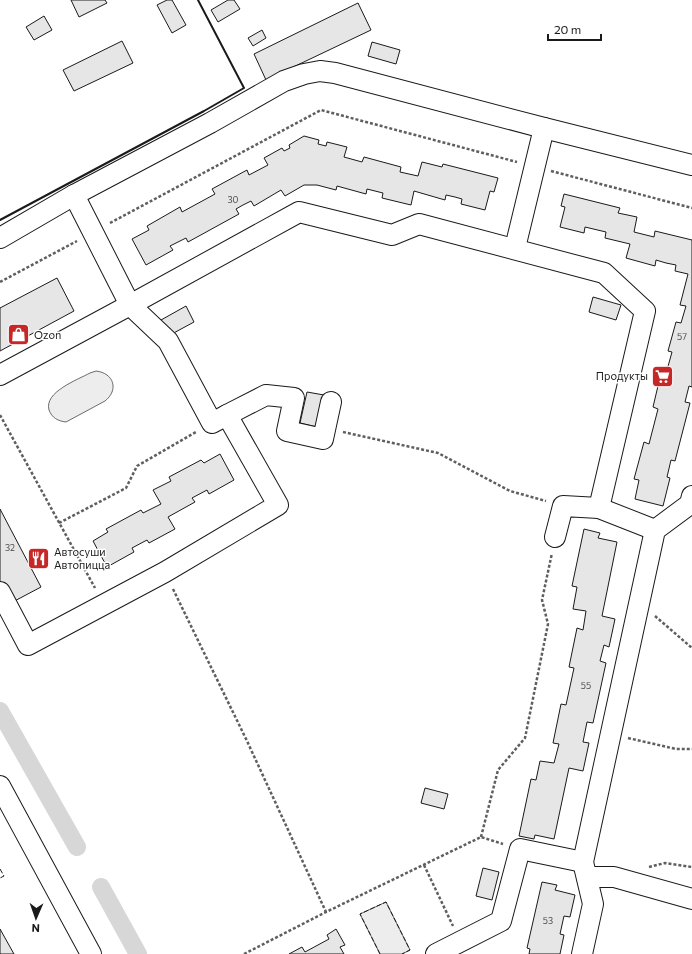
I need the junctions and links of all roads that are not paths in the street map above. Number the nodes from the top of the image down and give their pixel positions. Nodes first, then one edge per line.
1 (544, 128) junction
2 (692, 165) edge
3 (74, 195) junction
4 (0, 238) edge
5 (515, 248) junction
6 (130, 305) junction
7 (0, 375) edge
8 (331, 402) dead end
9 (220, 419) junction
10 (692, 496) edge
11 (599, 508) junction
12 (655, 530) junction
13 (555, 537) road end
14 (0, 592) edge
15 (0, 786) edge
16 (585, 870) junction
17 (692, 899) edge
18 (91, 954) edge
19 (436, 954) edge
20 (582, 954) edge

1 - 2 street
1 - 3 street
1 - 5 street
3 - 4 street
3 - 6 street
5 - 6 street
5 - 11 street
6 - 7 street
6 - 9 street
8 - 9 street
9 - 14 street
10 - 12 street
11 - 12 street
11 - 13 street
12 - 16 street
15 - 18 street
16 - 17 street
16 - 19 street
16 - 20 street

